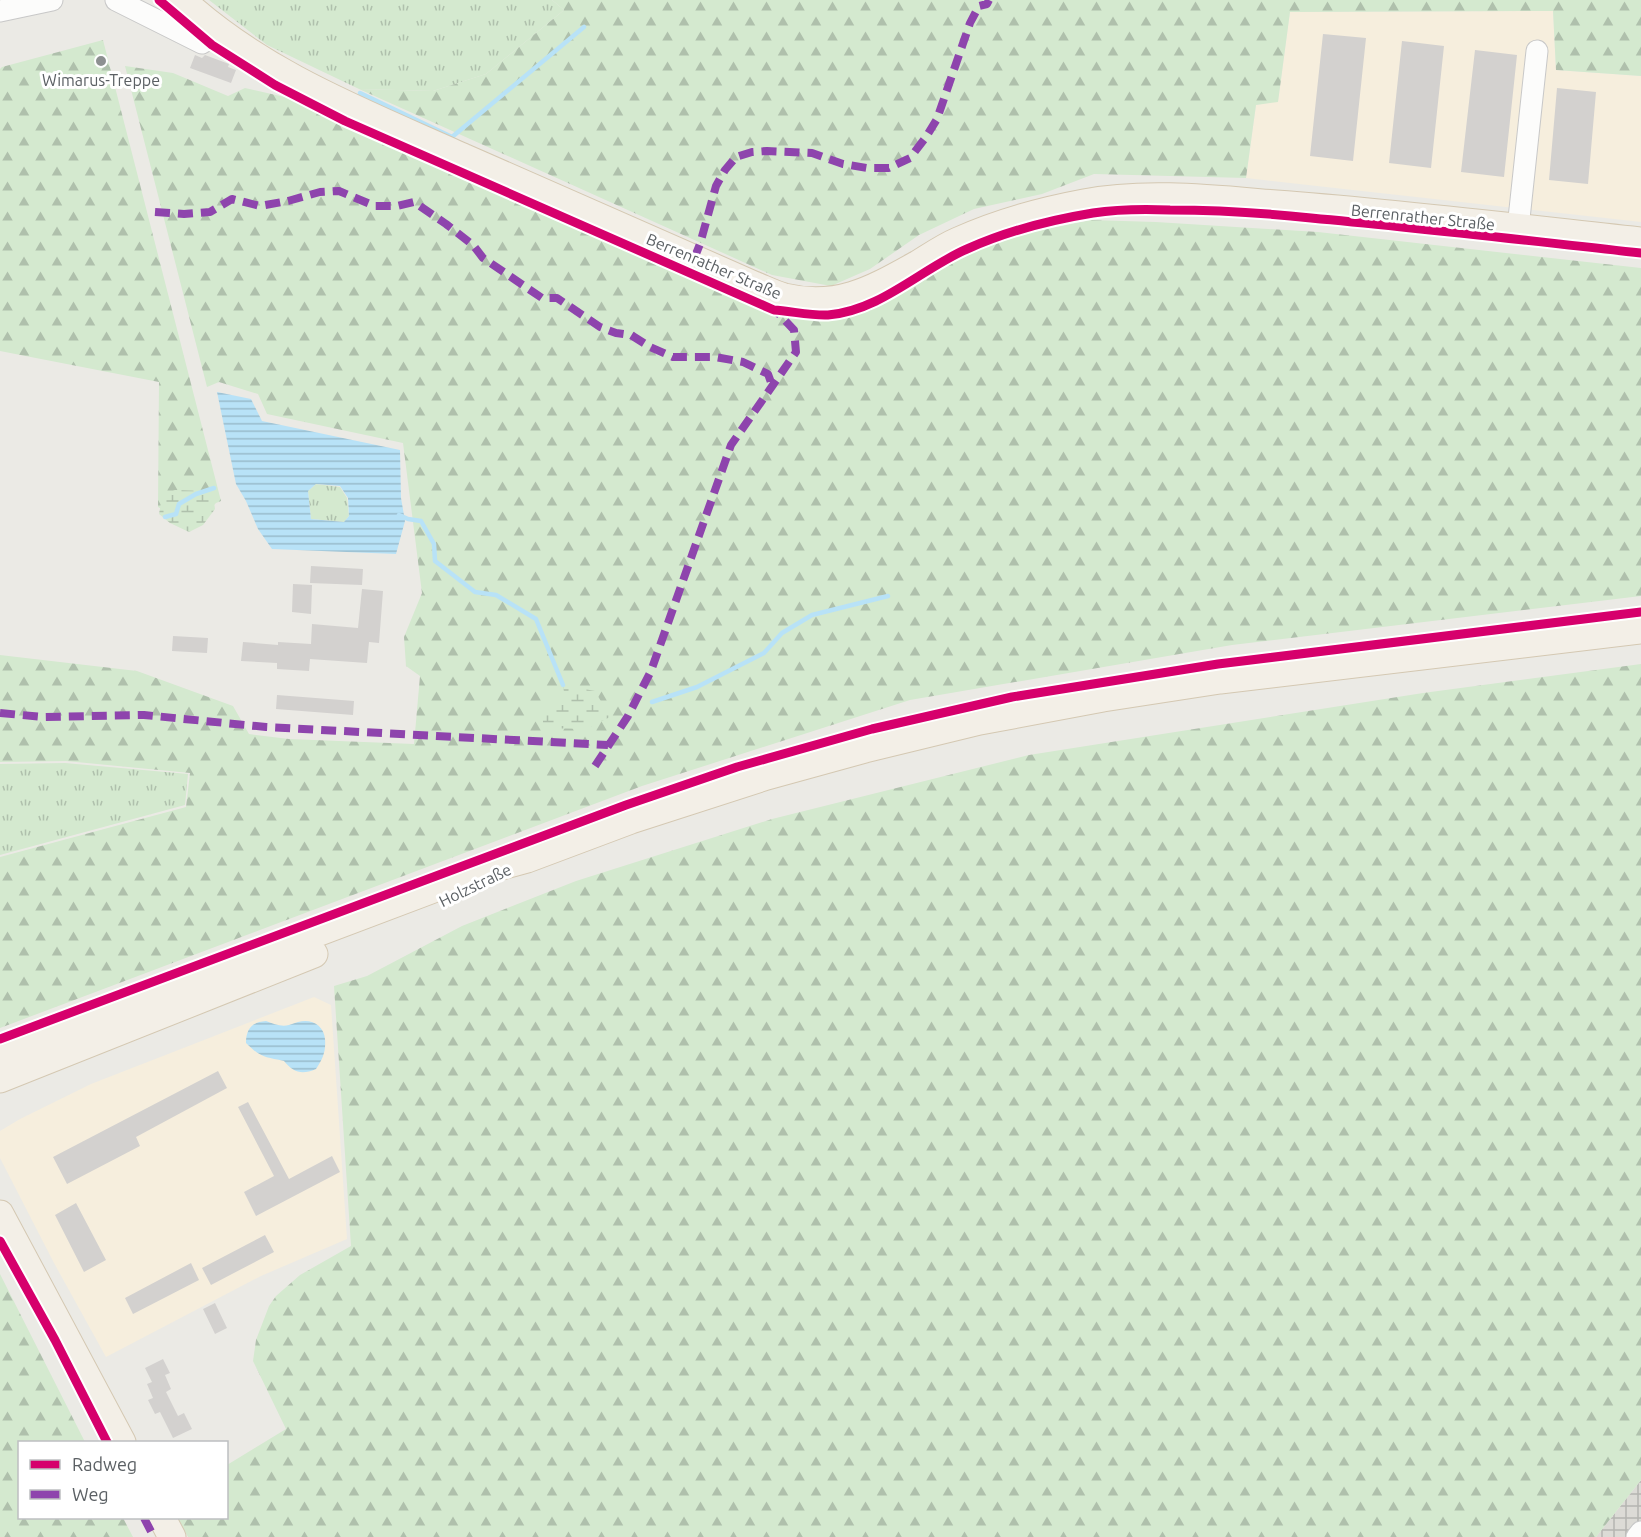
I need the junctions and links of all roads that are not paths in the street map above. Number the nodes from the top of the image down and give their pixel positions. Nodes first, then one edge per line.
1 (52, 0) edge
2 (116, 0) edge
3 (182, 0) edge
4 (0, 11) edge
5 (202, 43) dead end
6 (1537, 51) dead end
7 (1518, 228) junction
8 (1641, 241) edge
9 (1641, 630) edge
10 (527, 859) junction
11 (1, 1073) edge
12 (0, 1214) edge
13 (121, 1441) edge
14 (163, 1519) edge
15 (1641, 1532) edge
16 (172, 1537) edge
17 (1637, 1537) edge

1 - 4 street
2 - 5 street
3 - 7 main road, Berrenrather Straße
6 - 7 street
7 - 8 main road, Berrenrather Straße
9 - 10 main road
10 - 11 main road, Holzstraße
10 - 11 main road, Holzstraße
12 - 13 main road
14 - 16 main road
15 - 17 street

